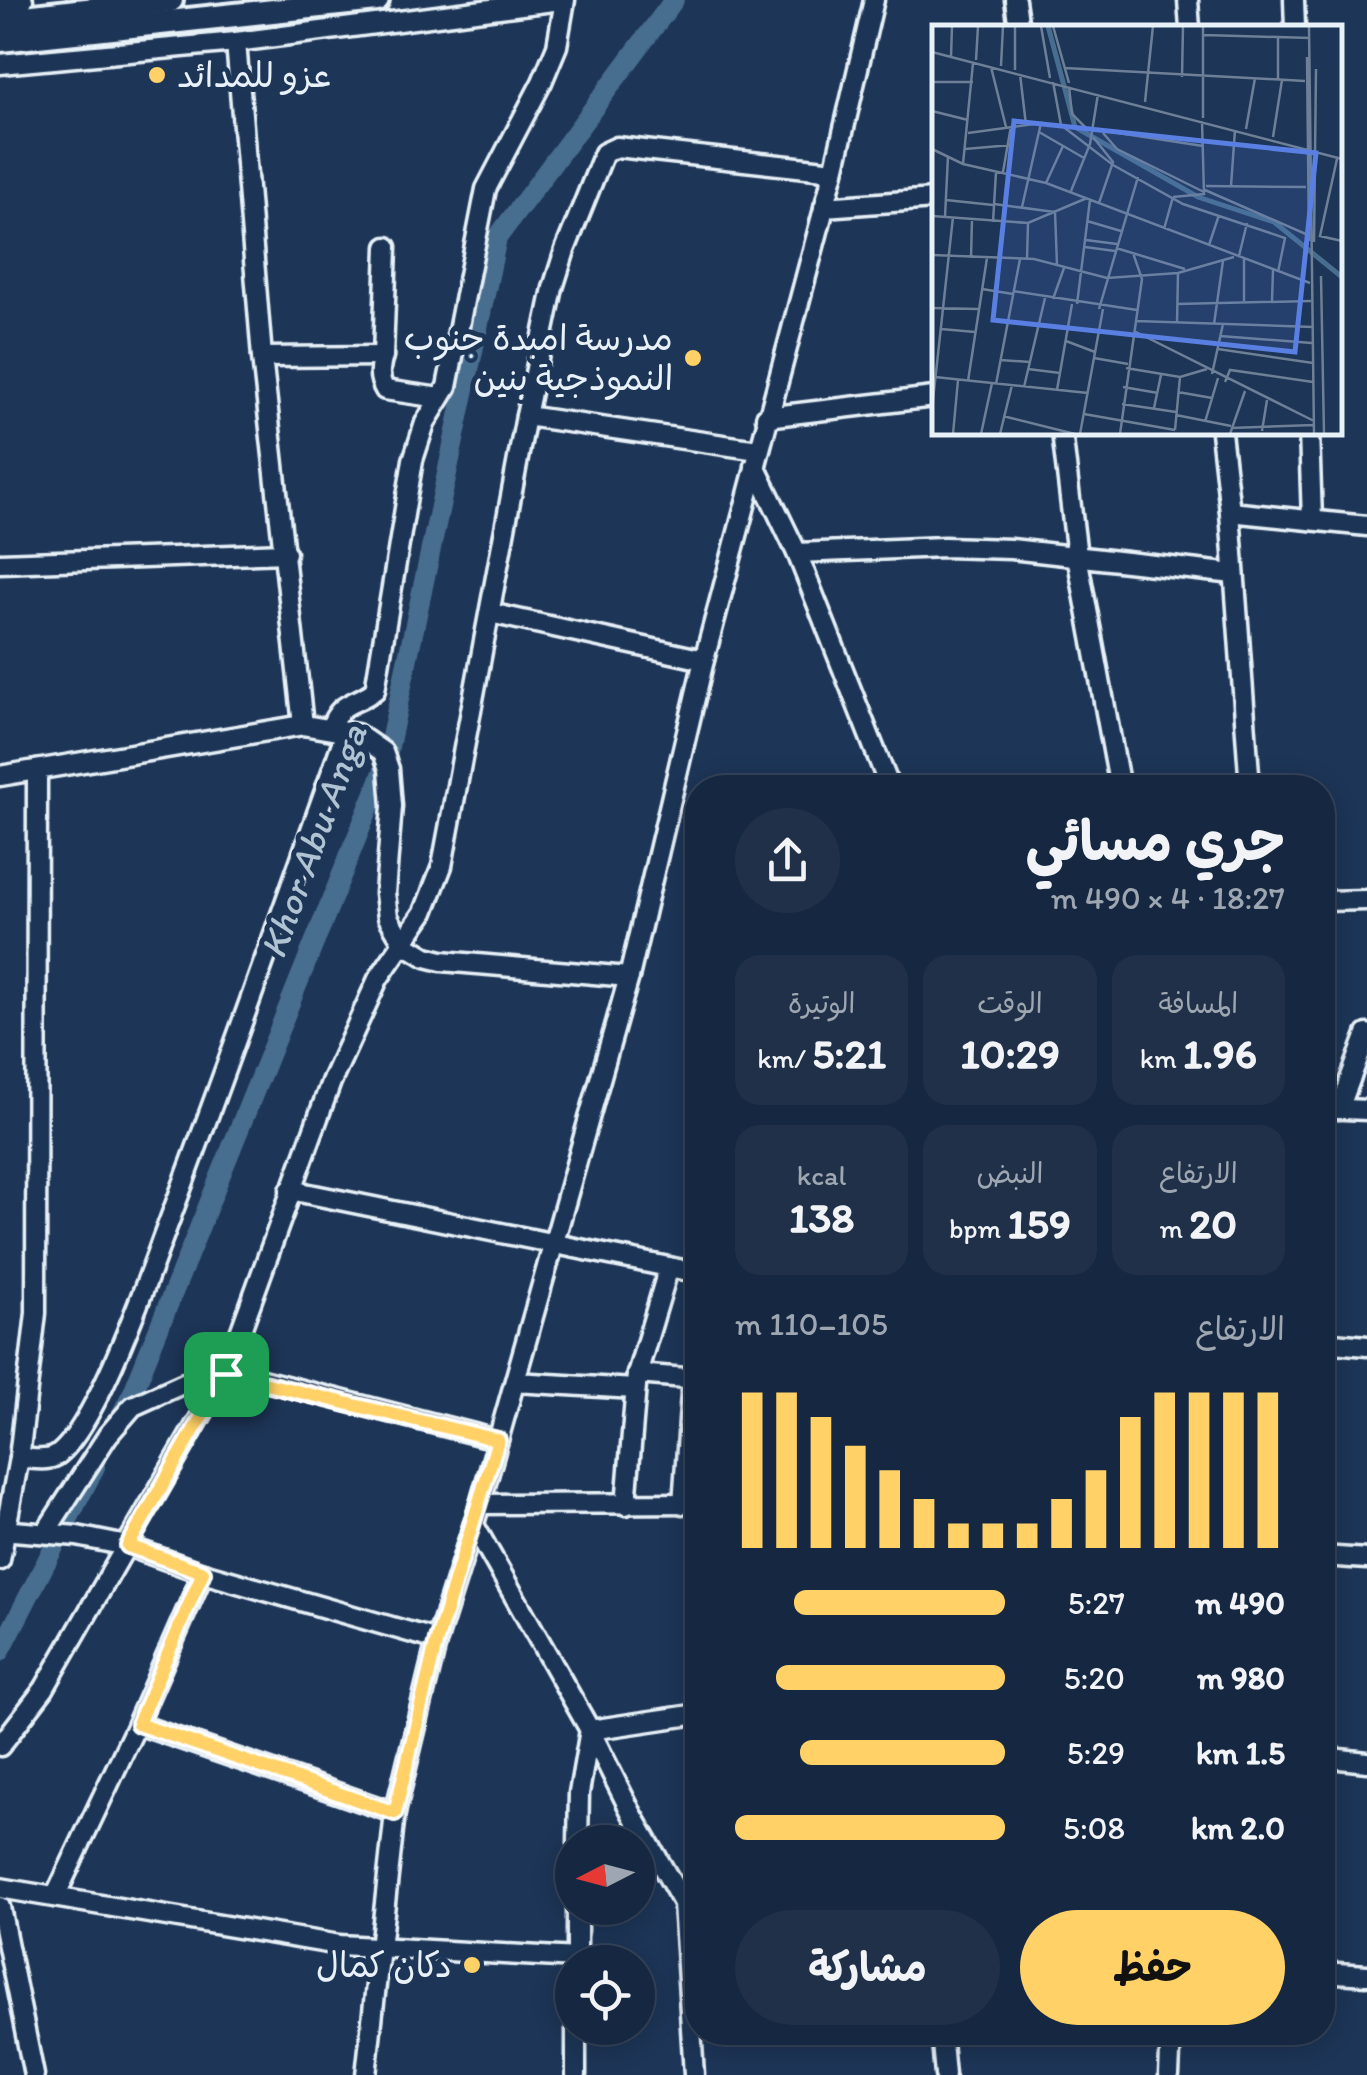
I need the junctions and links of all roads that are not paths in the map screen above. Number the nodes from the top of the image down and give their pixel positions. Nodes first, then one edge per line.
1 (23, 0) edge
2 (171, 0) edge
3 (378, 0) edge
4 (563, 0) edge
5 (874, 0) edge
6 (1015, 0) edge
7 (1188, 0) edge
8 (1294, 0) edge
9 (0, 3) edge
10 (0, 20) edge
11 (1018, 25) edge
12 (1190, 25) edge
13 (1295, 25) edge
14 (0, 40) edge
15 (236, 42) junction
16 (0, 64) edge
17 (834, 171) junction
18 (932, 199) edge
19 (824, 207) junction
20 (387, 247) dead end
21 (383, 356) junction
22 (262, 357) junction
23 (932, 396) edge
24 (440, 398) junction
25 (526, 416) junction
26 (766, 417) junction
27 (1062, 435) edge
28 (1221, 435) edge
29 (1309, 435) edge
30 (756, 458) junction
31 (1230, 512) junction
32 (1312, 520) junction
33 (1367, 526) edge
34 (798, 553) junction
35 (286, 554) junction
36 (1077, 556) junction
37 (0, 563) edge
38 (1234, 574) junction
39 (490, 613) junction
40 (704, 660) junction
41 (303, 725) junction
42 (338, 730) junction
43 (37, 770) junction
44 (884, 775) edge
45 (1118, 775) edge
46 (1249, 775) edge
47 (0, 776) edge
48 (1367, 900) edge
49 (1335, 901) edge
50 (403, 943) junction
51 (629, 977) junction
52 (1367, 1034) edge
53 (1335, 1100) edge
54 (1335, 1108) edge
55 (1367, 1110) edge
56 (290, 1190) junction
57 (554, 1244) junction
58 (668, 1267) junction
59 (685, 1270) edge
60 (1335, 1343) edge
61 (1367, 1346) edge
62 (226, 1374) junction
63 (685, 1379) edge
64 (636, 1381) junction
65 (514, 1382) junction
66 (498, 1440) junction
67 (19, 1458) junction
68 (480, 1504) junction
69 (685, 1504) edge
70 (626, 1505) junction
71 (474, 1524) junction
72 (3, 1530) edge
73 (45, 1534) junction
74 (128, 1546) junction
75 (1335, 1557) edge
76 (0, 1560) edge
77 (1367, 1560) edge
78 (203, 1572) junction
79 (437, 1640) junction
80 (685, 1716) edge
81 (138, 1724) junction
82 (590, 1730) junction
83 (0, 1746) edge
84 (1335, 1758) edge
85 (1367, 1762) edge
86 (395, 1813) junction
87 (578, 1825) edge
88 (0, 1888) edge
89 (685, 1894) edge
90 (54, 1896) junction
91 (0, 1907) edge
92 (378, 1949) junction
93 (555, 1959) edge
94 (1335, 1973) edge
95 (1367, 1975) edge
96 (8, 1995) edge
97 (576, 2045) edge
98 (693, 2045) edge
99 (942, 2045) edge
100 (1170, 2045) edge
101 (34, 2075) edge
102 (366, 2075) edge
103 (576, 2075) edge
104 (694, 2075) edge
105 (944, 2075) edge
106 (1169, 2075) edge

1 - 9 street
2 - 10 main road
3 - 14 main road
4 - 15 street
4 - 24 street
5 - 17 street
6 - 11 street
7 - 12 street
8 - 13 street
15 - 16 street
15 - 22 street
17 - 19 street
17 - 25 street
18 - 19 street
19 - 26 street
20 - 21 street
21 - 22 street
21 - 24 street
22 - 35 street
23 - 26 street
24 - 42 street
25 - 30 street
25 - 39 street
26 - 30 street
27 - 36 street
28 - 31 street
29 - 32 street
30 - 34 street
30 - 40 street
31 - 32 street
31 - 38 street
32 - 33 street
34 - 36 street
34 - 44 street
35 - 37 street
35 - 41 street
36 - 38 street
36 - 45 street
38 - 46 street
39 - 40 street
39 - 50 street
40 - 51 street
41 - 42 street
41 - 43 street
42 - 50 street
42 - 67 street
43 - 47 street
43 - 67 street
48 - 49 street
50 - 51 street
50 - 56 street
51 - 57 street
52 - 53 street
54 - 55 street
56 - 57 street
56 - 62 street
57 - 58 street
57 - 65 street
58 - 59 street
58 - 64 street
60 - 61 street
62 - 66 street
62 - 73 street
62 - 74 street
63 - 64 street
64 - 65 street
64 - 70 street
65 - 66 street
66 - 68 street
67 - 72 street
68 - 70 street
68 - 71 street
69 - 70 street
71 - 79 street
71 - 82 street
72 - 73 street
72 - 76 street
73 - 74 street
74 - 78 street
74 - 83 street
75 - 77 street
78 - 79 street
78 - 81 street
79 - 86 street
80 - 82 street
81 - 86 street
81 - 90 street
82 - 87 street
82 - 89 street
84 - 85 street
86 - 92 street
88 - 90 street
90 - 92 street
91 - 96 street
92 - 93 street
92 - 102 street
94 - 95 street
96 - 101 street
97 - 103 street
98 - 104 street
99 - 105 street
100 - 106 street

